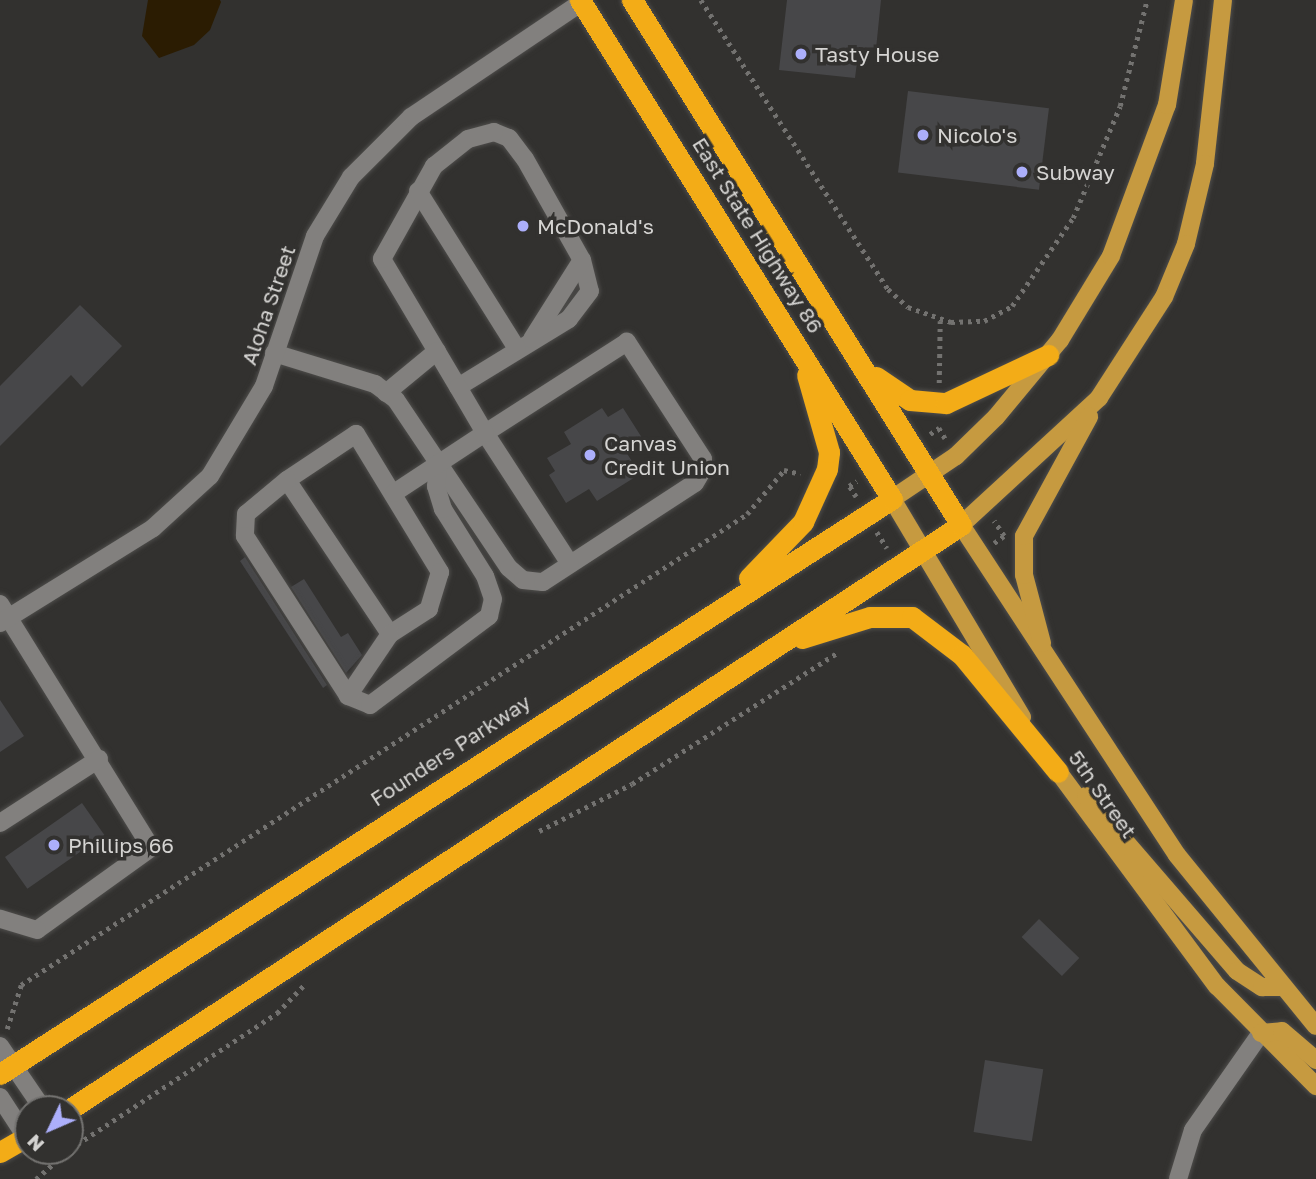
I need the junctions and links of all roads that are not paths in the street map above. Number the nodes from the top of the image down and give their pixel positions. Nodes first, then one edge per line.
1 (632, 0) edge
2 (1184, 0) edge
3 (1223, 0) edge
4 (581, 1) edge
5 (418, 191) junction
6 (837, 327) junction
7 (796, 340) junction
8 (524, 344) junction
9 (437, 351) junction
10 (274, 353) junction
11 (1048, 355) junction
12 (458, 387) junction
13 (386, 393) junction
14 (1099, 398) junction
15 (485, 433) junction
16 (439, 463) junction
17 (931, 474) junction
18 (287, 480) junction
19 (394, 493) junction
20 (892, 499) junction
21 (961, 525) junction
22 (923, 550) junction
23 (570, 564) junction
24 (3, 615) edge
25 (687, 628) junction
26 (390, 634) junction
27 (770, 649) junction
28 (1048, 663) junction
29 (348, 696) junction
30 (1026, 723) junction
31 (99, 759) junction
32 (1058, 772) junction
33 (0, 823) edge
34 (0, 919) edge
35 (1283, 987) junction
36 (1316, 1026) edge
37 (1261, 1033) junction
38 (0, 1046) edge
39 (1316, 1060) edge
40 (6, 1070) edge
41 (1316, 1086) edge
42 (30, 1095) edge
43 (0, 1097) edge
44 (84, 1100) edge
45 (14, 1117) edge
46 (1178, 1179) edge

1 - 6 highway, East State Highway 86
2 - 11 main road, Founders Parkway
3 - 14 main road
4 - 7 highway, East State Highway 86
4 - 10 street, Aloha Street
5 - 8 street
5 - 8 street
5 - 9 street
6 - 11 highway
6 - 17 highway, East State Highway 86
7 - 20 highway, East State Highway 86
7 - 25 highway
8 - 12 street
9 - 12 street
9 - 13 street
10 - 13 street
10 - 24 street, Aloha Street
11 - 17 main road, Founders Parkway
12 - 15 street
13 - 16 street
14 - 21 main road
14 - 28 main road
15 - 16 street
15 - 23 street
15 - 23 street
16 - 19 street
16 - 23 street
16 - 29 street
17 - 20 main road, Founders Parkway
17 - 21 highway, 5th Street
18 - 19 street
18 - 26 street
18 - 29 street
19 - 26 street
20 - 22 main road, 5th Street
20 - 25 highway, Founders Parkway
21 - 22 highway
21 - 28 main road, 5th Street
22 - 27 highway
22 - 30 main road, 5th Street
24 - 31 street
25 - 40 highway, Founders Parkway
26 - 29 street
27 - 32 highway
27 - 44 highway
28 - 35 main road, 5th Street
30 - 32 main road, 5th Street
30 - 35 main road
31 - 33 street
31 - 34 street
32 - 37 main road, 5th Street
35 - 36 main road, 5th Street
37 - 39 main road
37 - 41 main road, 5th Street
37 - 46 street
38 - 40 street
40 - 42 street
43 - 45 street

